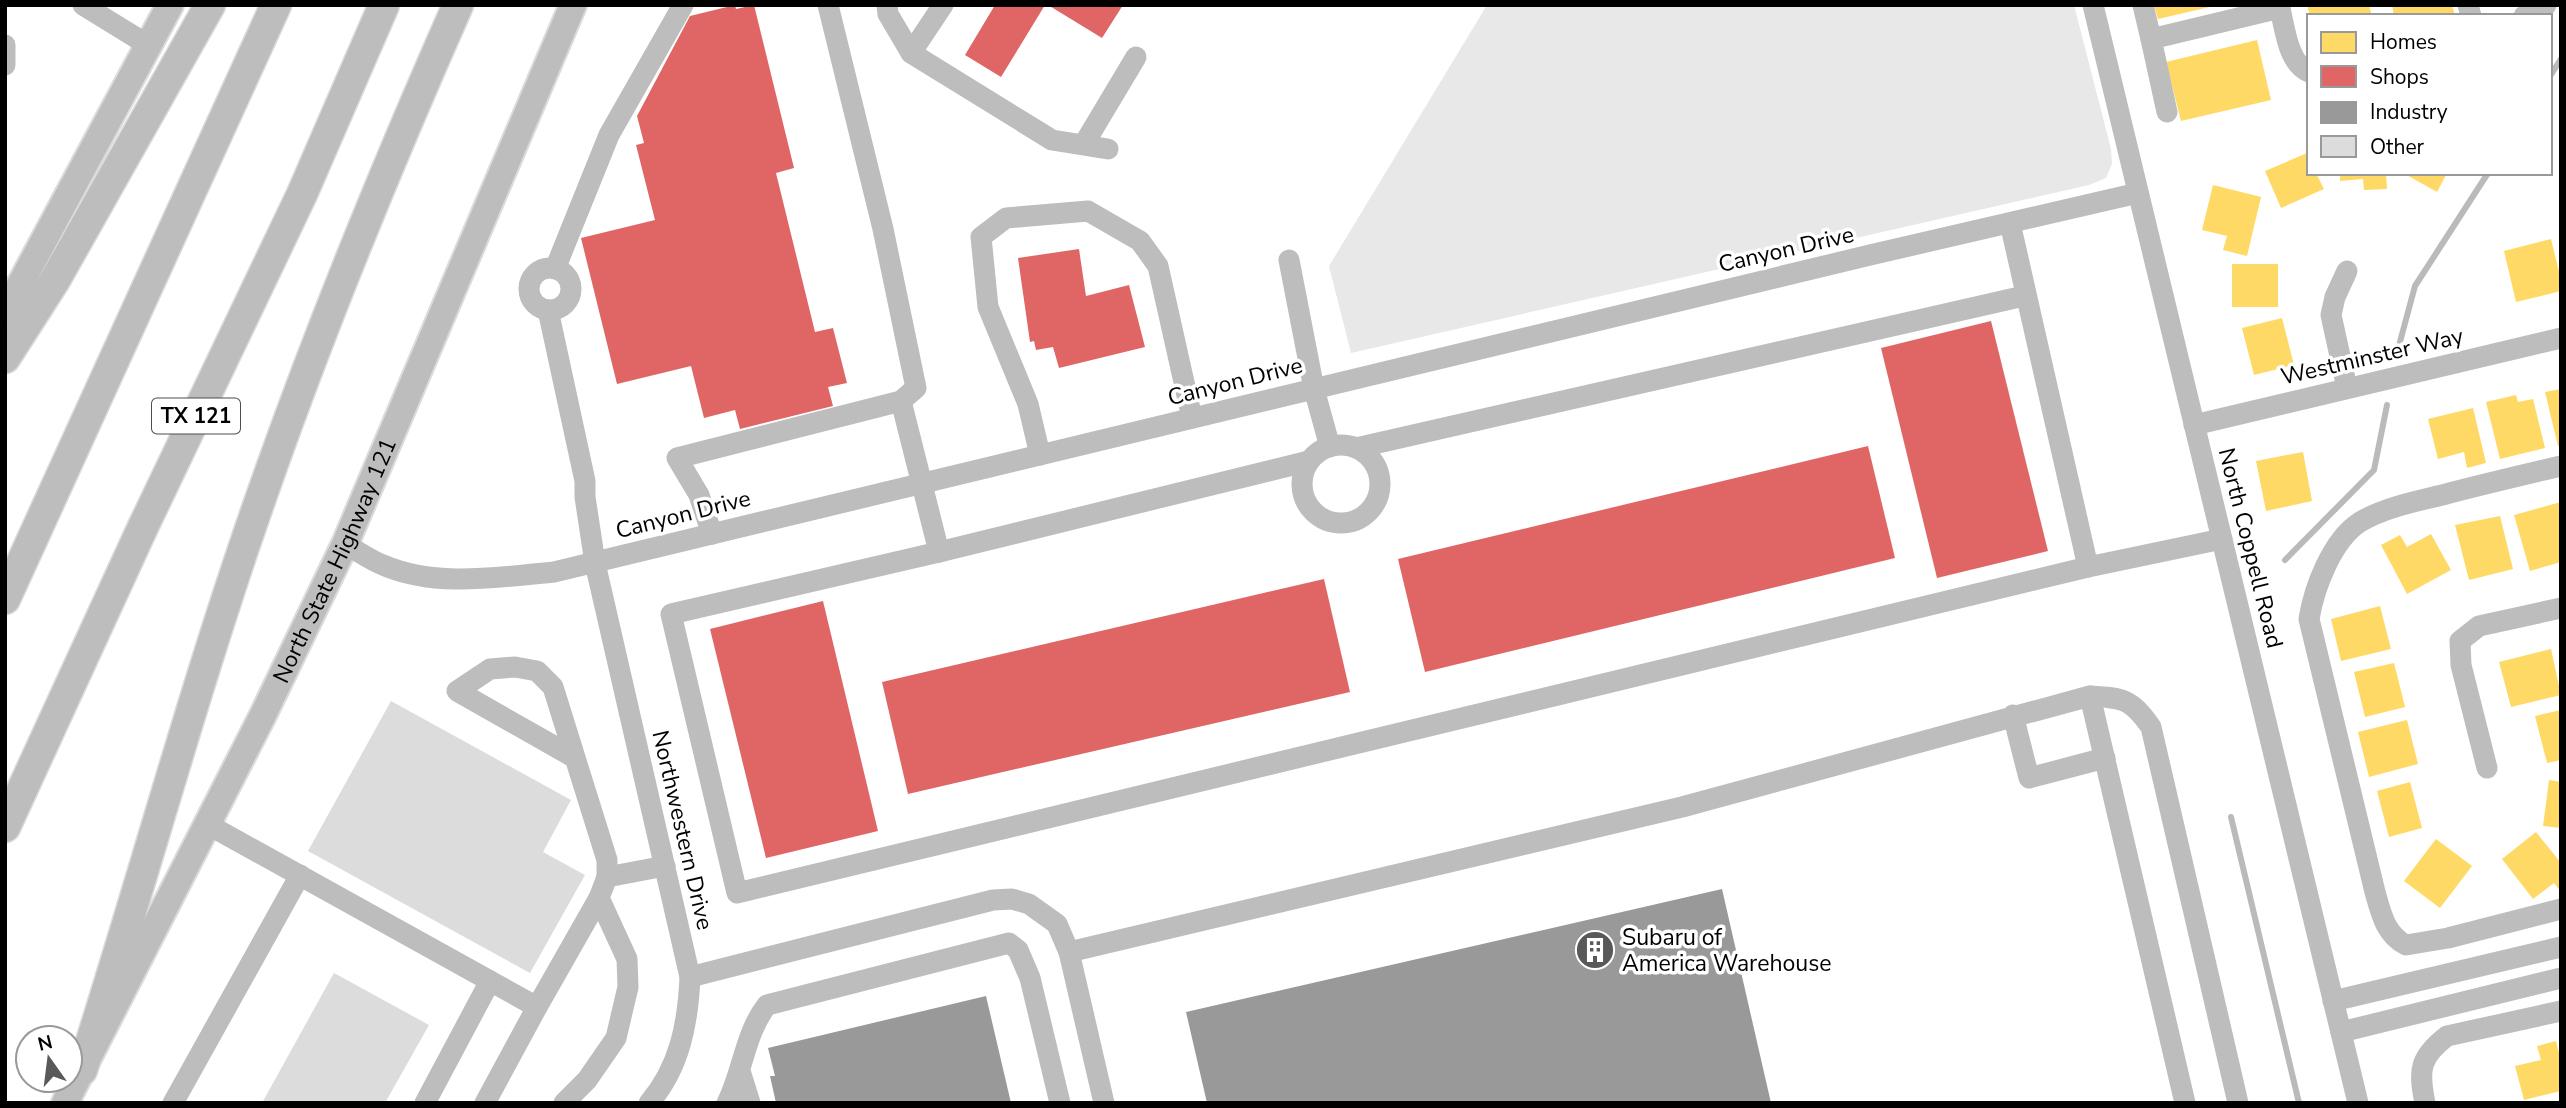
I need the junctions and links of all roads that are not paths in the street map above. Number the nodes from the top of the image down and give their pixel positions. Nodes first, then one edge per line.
1 (83, 5) edge
2 (170, 5) edge
3 (210, 5) edge
4 (276, 5) edge
5 (384, 5) edge
6 (458, 5) edge
7 (573, 5) edge
8 (588, 5) edge
9 (683, 5) edge
10 (828, 5) edge
11 (887, 5) edge
12 (943, 5) edge
13 (2093, 5) edge
14 (2143, 5) edge
15 (2546, 5) edge
16 (2280, 6) edge
17 (2528, 14) edge
18 (2151, 39) junction
19 (5, 45) edge
20 (148, 45) junction
21 (911, 53) junction
22 (1136, 57) dead end
23 (5, 65) edge
24 (2307, 71) edge
25 (2167, 113) dead end
26 (1084, 144) junction
27 (513, 147) junction
28 (1108, 149) dead end
29 (2138, 193) junction
30 (2010, 223) junction
31 (1289, 260) dead end
32 (555, 269) junction
33 (2347, 271) dead end
34 (2025, 296) junction
35 (548, 310) junction
36 (5, 313) edge
37 (2561, 338) edge
38 (5, 358) edge
39 (2347, 388) junction
40 (1314, 389) junction
41 (901, 401) junction
42 (1192, 418) junction
43 (2194, 425) junction
44 (1331, 447) junction
45 (1356, 448) junction
46 (1040, 455) junction
47 (1309, 461) junction
48 (2561, 466) edge
49 (920, 484) junction
50 (712, 534) junction
51 (2222, 539) junction
52 (345, 544) junction
53 (939, 552) junction
54 (595, 563) junction
55 (2088, 568) junction
56 (5, 599) edge
57 (2561, 608) edge
58 (2090, 696) junction
59 (2013, 715) junction
60 (575, 758) junction
61 (2105, 758) junction
62 (2487, 768) dead end
63 (207, 824) junction
64 (5, 827) edge
65 (665, 866) junction
66 (300, 875) junction
67 (607, 877) junction
68 (599, 898) junction
69 (2561, 909) edge
70 (2561, 947) edge
71 (1069, 952) junction
72 (690, 976) junction
73 (2561, 978) edge
74 (490, 981) junction
75 (2333, 1001) junction
76 (537, 1007) junction
77 (2561, 1011) edge
78 (2341, 1032) junction
79 (84, 1063) edge
80 (84, 1066) edge
81 (740, 1071) junction
82 (173, 1103) edge
83 (425, 1103) edge
84 (485, 1103) edge
85 (564, 1103) edge
86 (649, 1103) edge
87 (727, 1103) edge
88 (750, 1103) edge
89 (1060, 1103) edge
90 (1104, 1103) edge
91 (2185, 1103) edge
92 (2238, 1103) edge
93 (2358, 1103) edge
94 (2425, 1103) edge

1 - 20 street
2 - 20 main road
3 - 38 highway
4 - 56 highway
5 - 64 highway, TX 121
6 - 79 highway
7 - 27 main road, North State Highway 121
8 - 27 main road
9 - 32 street
10 - 41 street
11 - 21 street
12 - 21 street
13 - 29 street, North Coppell Road
14 - 18 street
15 - 17 street
16 - 18 street
16 - 24 street
18 - 25 street
19 - 23 street
20 - 36 main road
21 - 26 street
22 - 26 street
26 - 28 street
27 - 52 main road, North State Highway 121
29 - 30 street, Canyon Drive
29 - 43 street, North Coppell Road
30 - 34 street
30 - 40 street, Canyon Drive
31 - 40 street
32 - 35 street
32 - 35 street
33 - 39 street
34 - 45 street
34 - 55 street
35 - 54 street, Northwestern Drive
37 - 39 street, Westminster Way
39 - 43 street, Westminster Way
40 - 42 street, Canyon Drive
40 - 44 street
41 - 49 street
41 - 50 street
42 - 46 street, Canyon Drive
42 - 46 street
43 - 51 street, North Coppell Road
44 - 45 street
44 - 47 street
45 - 47 street
46 - 49 street, Canyon Drive
47 - 53 street
48 - 69 street
49 - 50 street, Canyon Drive
49 - 53 street
50 - 54 street, Canyon Drive
51 - 55 street
51 - 75 street, North Coppell Road
52 - 54 street, Canyon Drive
52 - 63 main road, North State Highway 121
53 - 55 street
54 - 65 street, Northwestern Drive
57 - 62 street
58 - 59 street
58 - 61 street
58 - 92 street
59 - 61 street
59 - 71 street
60 - 60 street
60 - 67 street
61 - 91 street
63 - 66 street
63 - 80 main road, North State Highway 121
65 - 67 street
65 - 72 street, Northwestern Drive
66 - 74 street
66 - 82 street
67 - 68 street
68 - 76 street
68 - 85 street
70 - 75 street
71 - 72 street
71 - 90 street
72 - 86 street, Northwestern Drive
73 - 78 street
74 - 76 street
74 - 83 street
75 - 78 street, North Coppell Road
76 - 84 street
77 - 94 street
78 - 93 street, North Coppell Road
81 - 87 street
81 - 88 street
81 - 89 street

